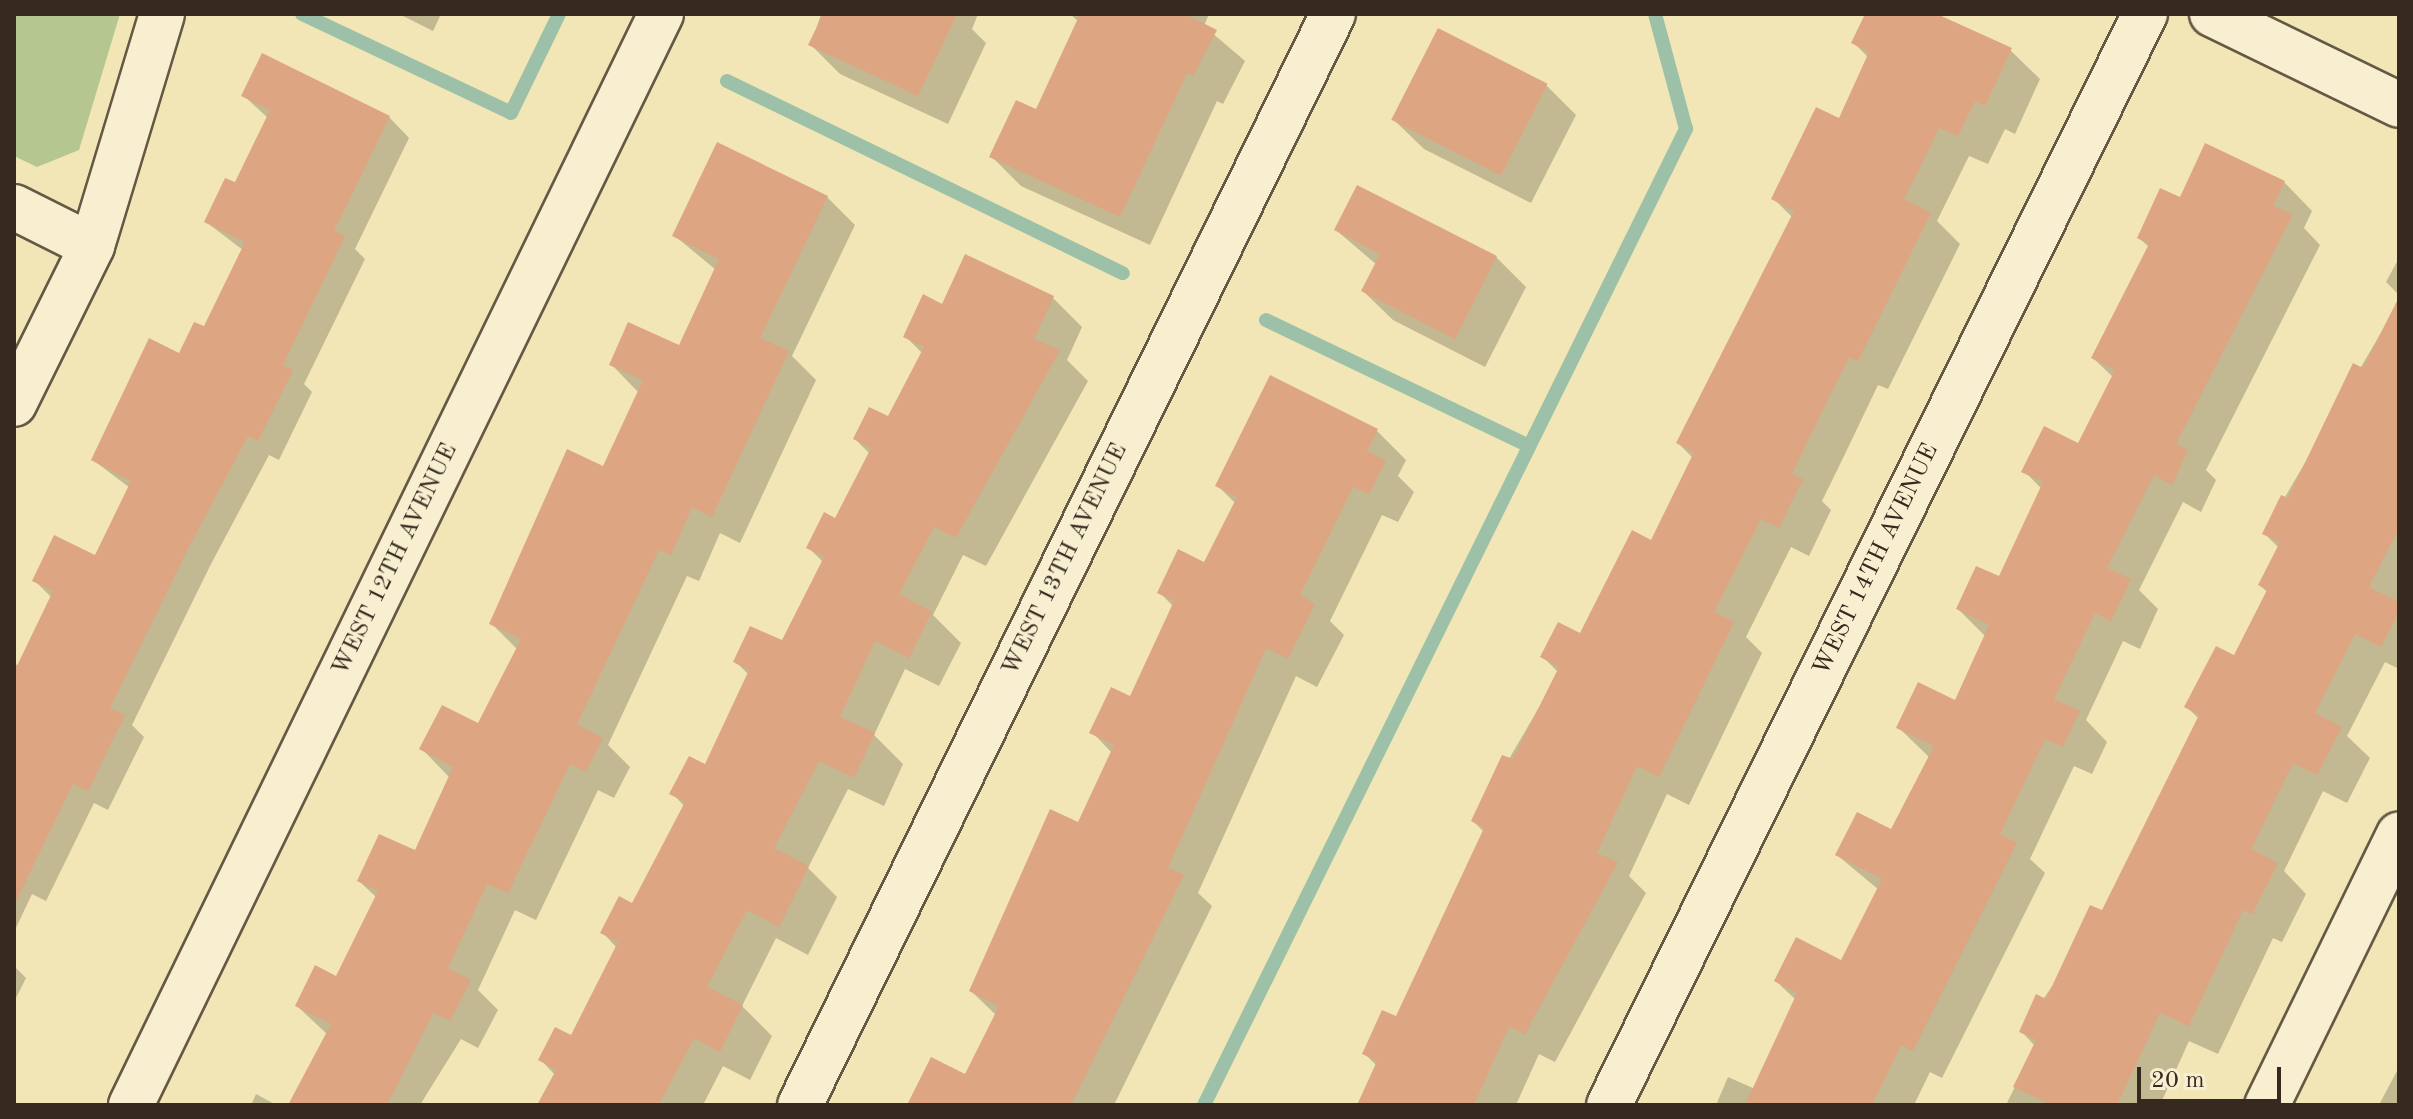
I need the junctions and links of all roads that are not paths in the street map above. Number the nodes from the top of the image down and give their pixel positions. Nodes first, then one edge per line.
1 (162, 14) edge
2 (661, 14) edge
3 (1333, 14) edge
4 (2145, 14) edge
5 (2212, 14) edge
6 (2399, 105) edge
7 (14, 207) edge
8 (92, 246) junction
9 (14, 404) edge
10 (2399, 834) edge
11 (131, 1105) edge
12 (800, 1105) edge
13 (1609, 1105) edge
14 (2267, 1105) edge

1 - 8 street
2 - 11 street, WEST 12TH AVENUE
3 - 12 street, WEST 13TH AVENUE
4 - 13 street, WEST 14TH AVENUE
5 - 6 street
7 - 8 street
8 - 9 street
10 - 14 street

